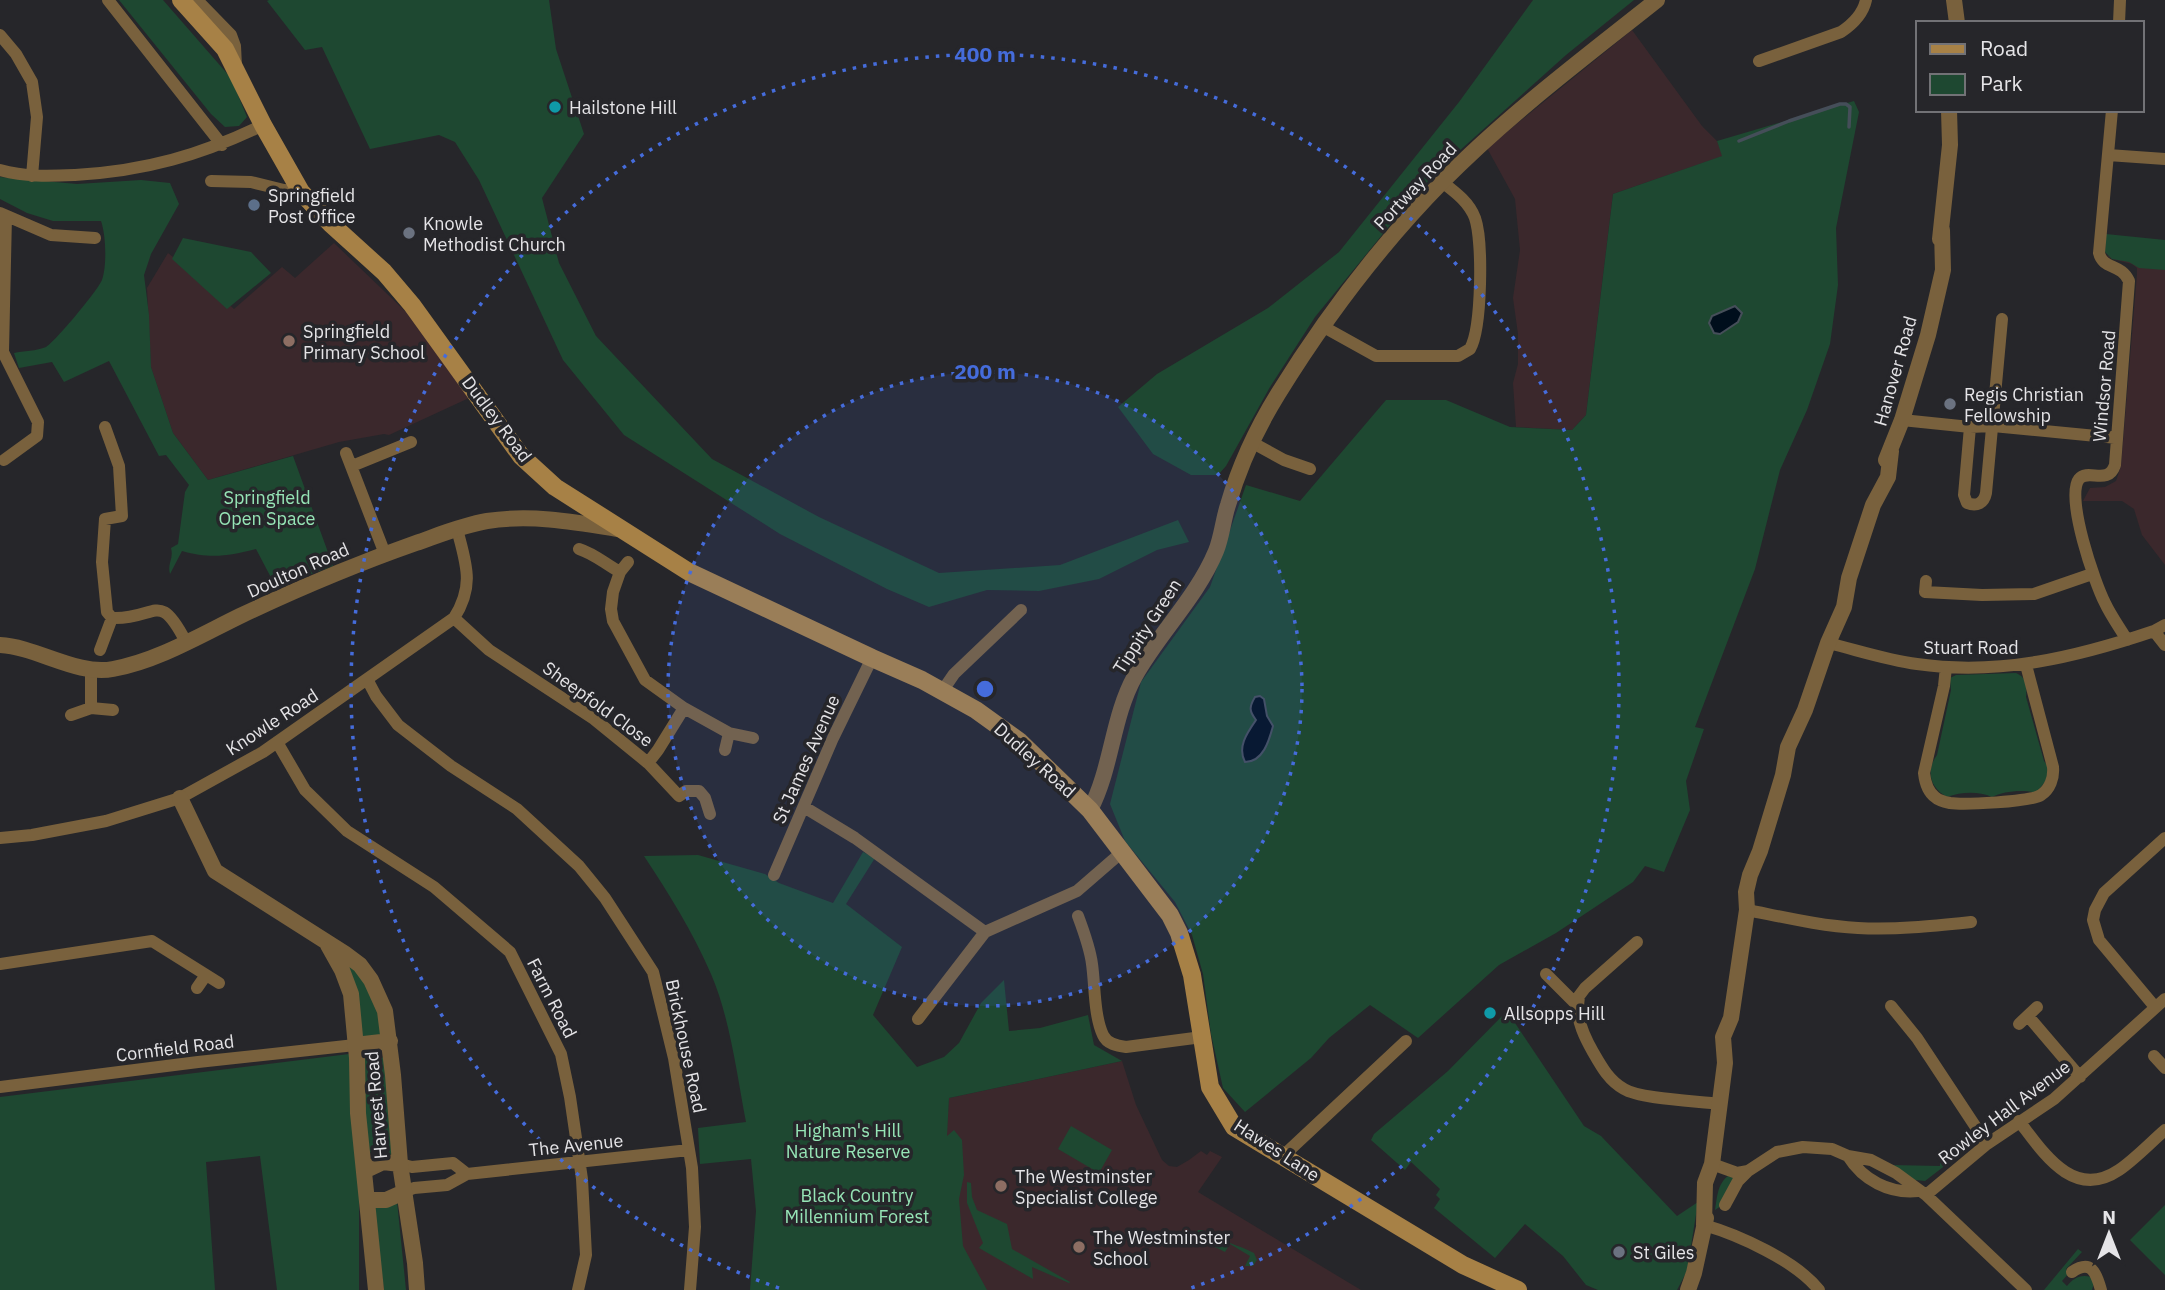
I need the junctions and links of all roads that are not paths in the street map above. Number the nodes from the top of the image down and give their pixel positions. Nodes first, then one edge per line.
1 (108, 0) edge
2 (181, 0) edge
3 (197, 0) edge
4 (1657, 0) edge
5 (1866, 0) edge
6 (1954, 0) edge
7 (2120, 0) edge
8 (1957, 21) edge
9 (2119, 21) edge
10 (0, 35) edge
11 (1759, 61) dead end
12 (236, 68) junction
13 (1949, 112) edge
14 (1957, 112) edge
15 (2112, 112) edge
16 (263, 125) junction
17 (222, 145) junction
18 (1950, 145) junction
19 (2108, 155) junction
20 (2165, 159) edge
21 (0, 170) edge
22 (32, 176) junction
23 (211, 181) dead end
24 (1442, 182) junction
25 (301, 192) junction
26 (3, 215) edge
27 (94, 238) dead end
28 (2002, 319) dead end
29 (1322, 326) junction
30 (1, 352) edge
31 (1902, 420) junction
32 (1993, 426) junction
33 (105, 427) dead end
34 (1970, 427) junction
35 (2117, 438) junction
36 (411, 442) dead end
37 (1253, 443) junction
38 (346, 453) dead end
39 (4, 460) dead end
40 (352, 466) junction
41 (1310, 469) dead end
42 (1228, 504) joint
43 (457, 529) junction
44 (618, 529) junction
45 (579, 549) dead end
46 (385, 554) junction
47 (2092, 574) junction
48 (1926, 581) dead end
49 (1021, 610) dead end
50 (112, 618) junction
51 (454, 618) junction
52 (2160, 628) edge
53 (2127, 640) junction
54 (186, 642) junction
55 (1828, 643) junction
56 (0, 645) edge
57 (2165, 645) edge
58 (100, 650) dead end
59 (872, 658) junction
60 (2026, 665) junction
61 (1945, 667) junction
62 (91, 669) junction
63 (367, 679) junction
64 (943, 690) junction
65 (91, 708) junction
66 (684, 708) junction
67 (113, 709) dead end
68 (71, 715) dead end
69 (729, 733) junction
70 (753, 738) dead end
71 (276, 742) junction
72 (725, 750) dead end
73 (648, 763) junction
74 (180, 798) junction
75 (804, 807) junction
76 (1090, 810) junction
77 (710, 814) dead end
78 (0, 838) edge
79 (2165, 838) edge
80 (1122, 852) junction
81 (774, 875) dead end
82 (1747, 909) junction
83 (1078, 916) dead end
84 (1970, 922) dead end
85 (985, 932) junction
86 (325, 940) junction
87 (1637, 942) dead end
88 (0, 964) edge
89 (1546, 974) dead end
90 (206, 975) junction
91 (219, 984) dead end
92 (197, 988) dead end
93 (2160, 1003) edge
94 (1577, 1006) junction
95 (1891, 1006) dead end
96 (2028, 1016) dead end
97 (918, 1019) dead end
98 (1202, 1037) junction
99 (1387, 1039) dead end
100 (390, 1041) junction
101 (355, 1045) junction
102 (2154, 1056) dead end
103 (2165, 1068) edge
104 (2080, 1077) junction
105 (0, 1087) edge
106 (1720, 1104) junction
107 (2019, 1121) junction
108 (2165, 1130) edge
109 (1987, 1144) junction
110 (689, 1150) junction
111 (1283, 1156) junction
112 (580, 1162) junction
113 (400, 1164) junction
114 (1712, 1164) junction
115 (364, 1171) junction
116 (1748, 1171) junction
117 (467, 1174) junction
118 (404, 1192) junction
119 (1922, 1193) junction
120 (366, 1200) junction
121 (1725, 1205) dead end
122 (1704, 1225) junction
123 (2072, 1272) dead end
124 (376, 1290) edge
125 (417, 1290) edge
126 (578, 1290) edge
127 (690, 1290) edge
128 (1518, 1290) edge
129 (1688, 1290) edge
130 (1819, 1290) edge
131 (2026, 1290) edge
132 (2101, 1290) edge

1 - 17 street
2 - 12 main road, Dudley Road
3 - 12 street
4 - 24 street, Portway Road
5 - 11 street
6 - 8 street
7 - 9 street
10 - 22 street
12 - 16 main road, Dudley Road
13 - 18 street, Hanover Road
14 - 18 street, Hanover Road
15 - 19 street, Windsor Road
16 - 17 street
16 - 25 main road, Dudley Road
17 - 22 street
18 - 31 street, Hanover Road
19 - 20 street
19 - 35 street, Windsor Road
21 - 22 street
23 - 25 street
24 - 29 street, Portway Road
24 - 29 street
25 - 44 main road, Dudley Road
26 - 27 street
26 - 30 street
28 - 32 street
29 - 37 street, Portway Road
30 - 39 street
31 - 34 street
31 - 55 street, Hanover Road
32 - 34 street
32 - 34 street
32 - 35 street
33 - 50 street
35 - 47 street, Windsor Road
36 - 40 street
37 - 41 street
37 - 42 street, Portway Road
38 - 40 street
40 - 46 street
42 - 76 street, Tippity Green
43 - 44 street, Doulton Road
43 - 46 street, Doulton Road
43 - 51 street
44 - 59 main road, Dudley Road
45 - 66 street
46 - 54 street, Doulton Road
47 - 48 street
47 - 53 street, Windsor Road
49 - 64 street
50 - 54 street
50 - 58 street
51 - 63 street, Knowle Road
51 - 73 street, Sheepfold Close
52 - 53 street, Stuart Road
52 - 57 street, Stuart Road
53 - 60 street, Stuart Road
54 - 62 street, Doulton Road
55 - 61 street, Stuart Road
55 - 82 street, Hanover Road
56 - 62 street, Doulton Road
59 - 64 main road, Dudley Road
59 - 75 street, St James Avenue
60 - 61 street, Stuart Road
60 - 61 street
62 - 65 street
63 - 71 street, Knowle Road
63 - 110 street, Brickhouse Road
64 - 76 main road, Dudley Road
65 - 67 street
65 - 68 street
66 - 69 street
66 - 73 street
69 - 70 street
69 - 72 street
71 - 74 street, Knowle Road
71 - 112 street, Farm Road
73 - 77 street, Sheepfold Close
74 - 78 street, Knowle Road
74 - 86 street, Harvest Road
75 - 81 street, St James Avenue
75 - 85 street
76 - 80 main road, Hawes Lane
79 - 93 street
80 - 85 street
80 - 98 main road, Hawes Lane
82 - 84 street
82 - 106 street, Hanover Road
83 - 98 street
85 - 97 street
86 - 100 street, Harvest Road
86 - 101 street, Harvest Road
87 - 94 street
88 - 90 street
89 - 94 street
90 - 91 street
90 - 92 street
93 - 104 street, Rowley Hall Avenue
94 - 106 street
95 - 109 street
96 - 104 street
98 - 111 main road, Hawes Lane
99 - 111 street
100 - 101 street
100 - 113 street, Harvest Road
101 - 105 street, Cornfield Road
101 - 115 street, Harvest Road
102 - 103 street
104 - 107 street, Rowley Hall Avenue
106 - 114 street, Hanover Road
107 - 108 street
107 - 109 street, Rowley Hall Avenue
109 - 119 street, Rowley Hall Avenue
110 - 112 street, The Avenue
110 - 127 street, Brickhouse Road
111 - 128 main road, Hawes Lane
112 - 117 street, The Avenue
112 - 126 street, Farm Road
113 - 115 street
113 - 117 street, The Avenue
113 - 118 street, Harvest Road
114 - 116 street
114 - 122 street, Hanover Road
115 - 120 street, Harvest Road
116 - 119 street
116 - 121 street
117 - 118 street, The Avenue
118 - 120 street
118 - 125 street, Harvest Road
119 - 131 street
120 - 124 street, Harvest Road
122 - 129 street, Hanover Road
122 - 130 street
123 - 132 street

